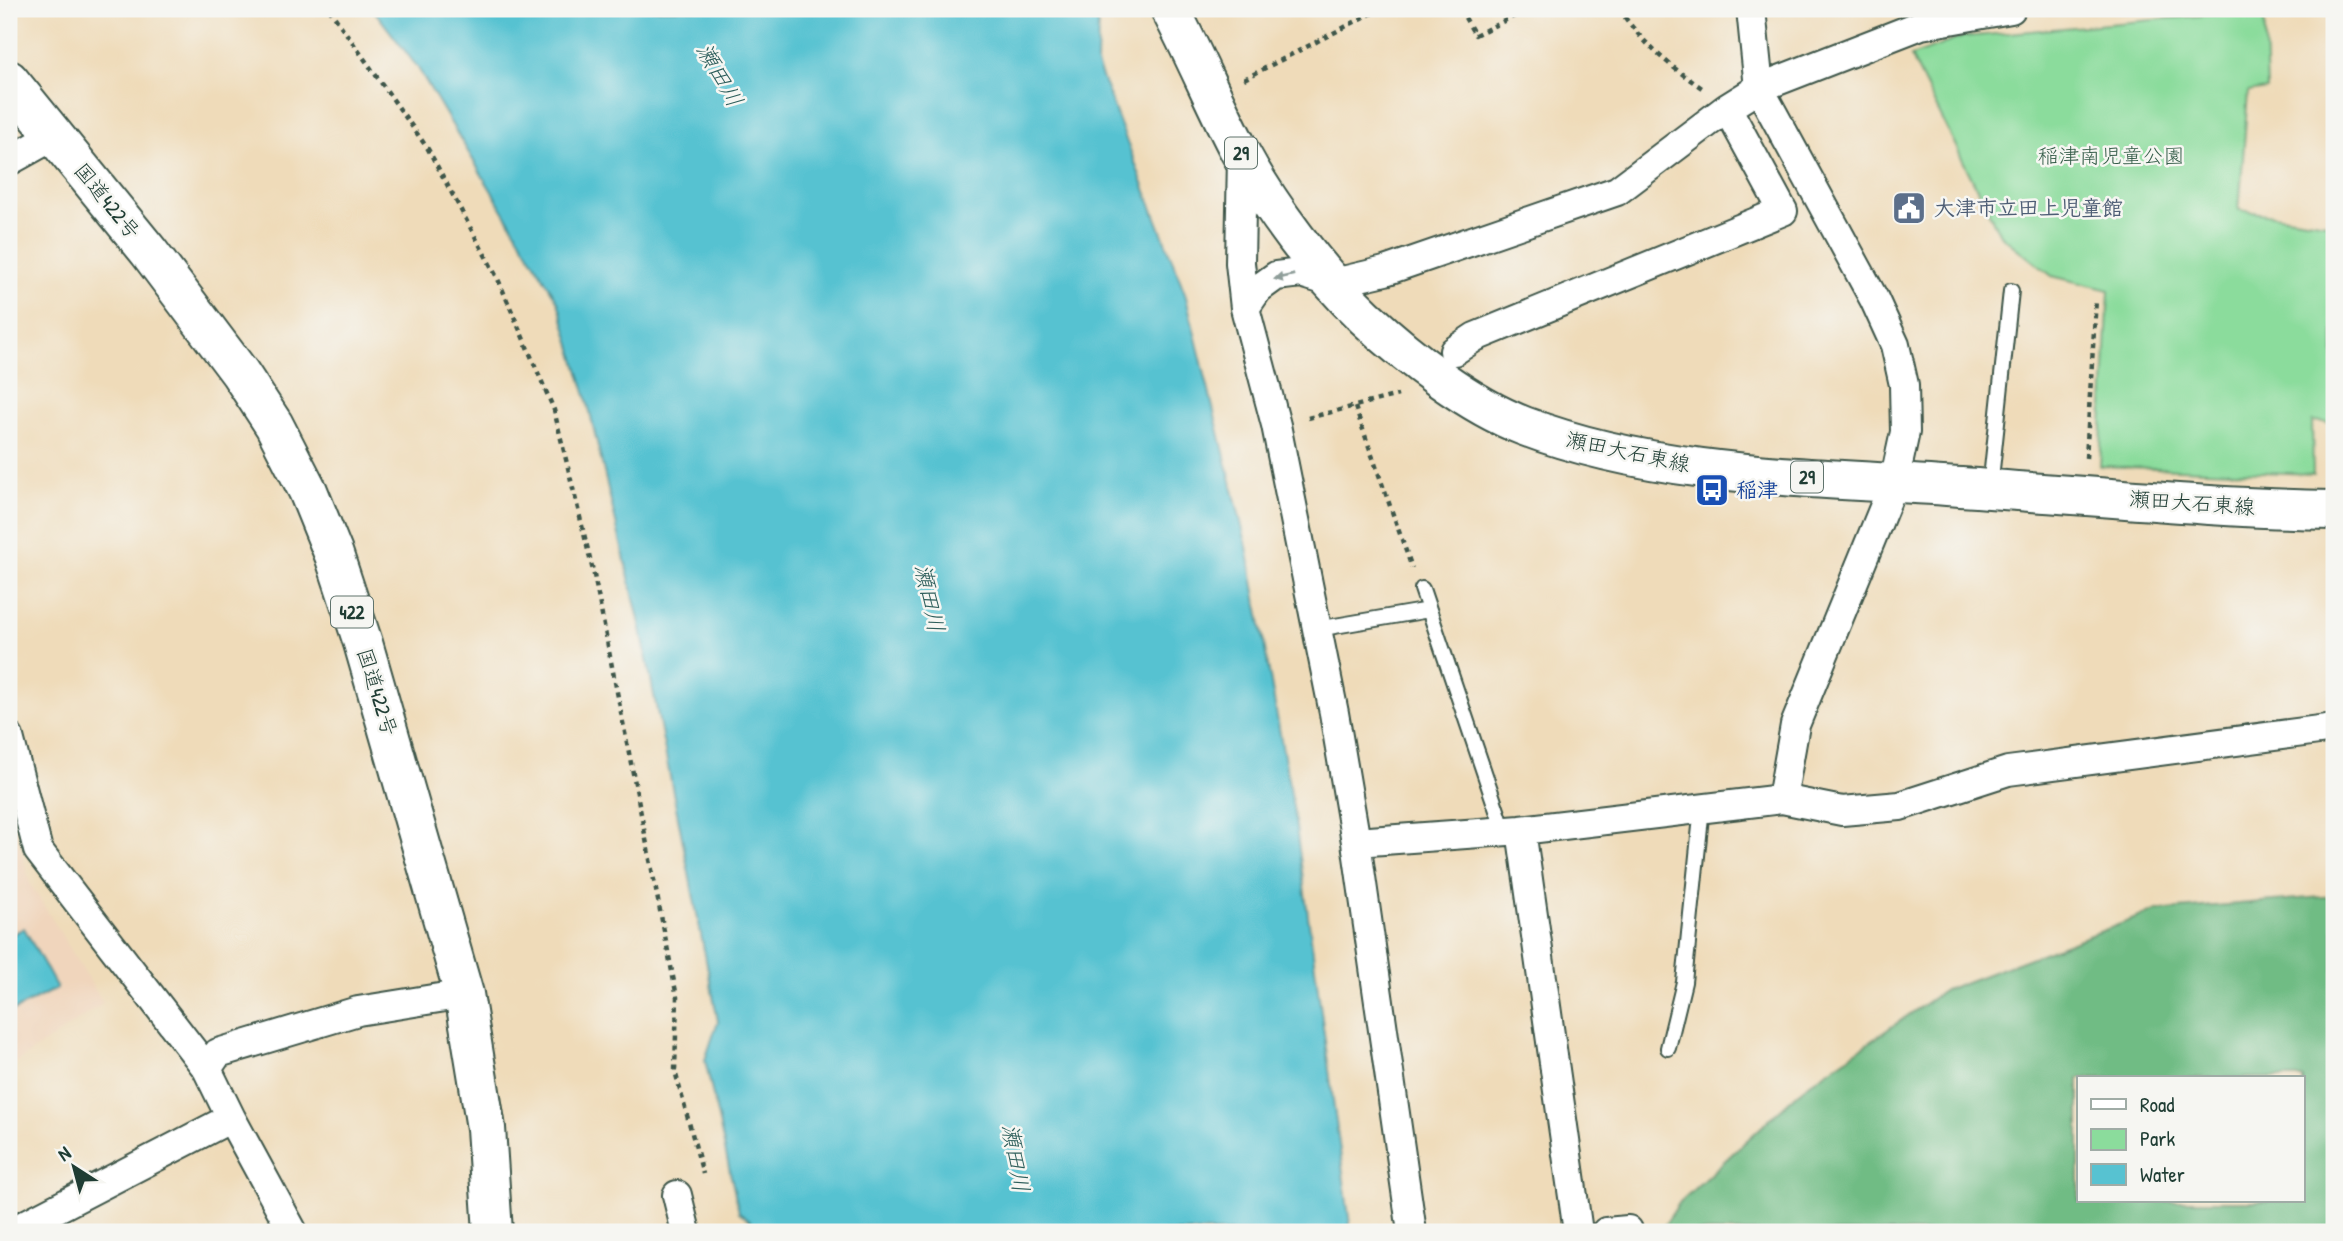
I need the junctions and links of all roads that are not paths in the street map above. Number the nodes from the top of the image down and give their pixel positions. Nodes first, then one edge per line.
1 (1170, 9) edge
2 (1751, 9) edge
3 (2011, 9) edge
4 (1966, 12) edge
5 (9, 80) edge
6 (1759, 88) junction
7 (1727, 108) junction
8 (54, 136) junction
9 (1242, 155) junction
10 (9, 161) edge
11 (1334, 283) junction
12 (2011, 291) dead end
13 (1245, 308) junction
14 (1445, 363) junction
15 (1895, 483) junction
16 (1990, 489) junction
17 (2334, 510) edge
18 (1422, 589) road end
19 (1429, 610) junction
20 (1317, 629) junction
21 (2334, 728) edge
22 (9, 737) edge
23 (1782, 799) junction
24 (1702, 807) junction
25 (1513, 830) junction
26 (1356, 842) junction
27 (464, 994) junction
28 (1668, 1048) dead end
29 (207, 1069) junction
30 (231, 1118) junction
31 (677, 1195) dead end
32 (11, 1232) edge
33 (293, 1232) edge
34 (493, 1232) edge
35 (685, 1232) edge
36 (1412, 1232) edge
37 (1578, 1232) edge

1 - 9 main road, 瀬田大石東線 / 29
2 - 6 street
3 - 4 street
4 - 6 street
5 - 8 main road, 国道422号 / 422
6 - 7 street
6 - 15 street
7 - 11 street
7 - 14 street
8 - 10 street
8 - 27 main road, 国道422号 / 422
9 - 11 main road, 瀬田大石東線 / 29
9 - 13 street
11 -> 13 street
11 - 14 main road, 瀬田大石東線 / 29
12 - 16 lane
13 - 20 street
14 - 15 main road, 瀬田大石東線 / 29
15 - 16 main road, 瀬田大石東線 / 29
15 - 23 street
16 - 17 main road, 瀬田大石東線 / 29
18 - 19 lane
19 - 20 lane
19 - 25 lane
20 - 26 street
21 - 23 street
22 - 29 street
23 - 24 street
24 - 25 street
24 - 28 lane
25 - 26 street
25 - 37 street
26 - 36 street
27 - 29 street
27 - 34 main road, 国道422号 / 422
29 - 30 street
30 - 32 street
30 - 33 street
31 - 35 street

